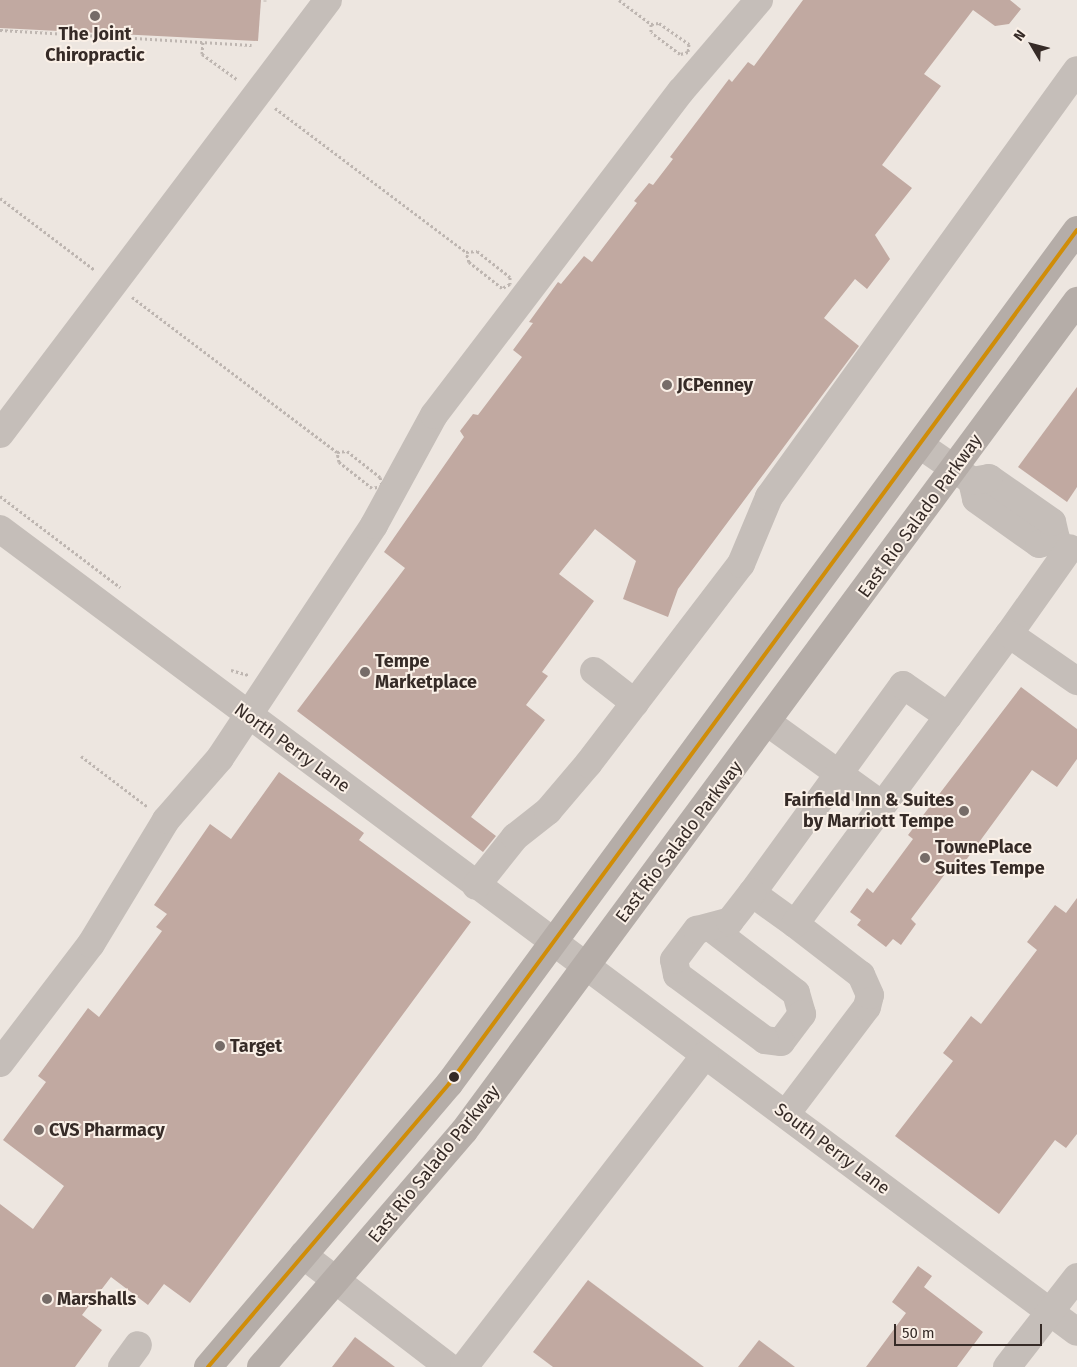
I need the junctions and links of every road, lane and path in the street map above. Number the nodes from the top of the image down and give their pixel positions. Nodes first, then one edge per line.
1 (328, 0) edge
2 (619, 0) edge
3 (759, 0) edge
4 (651, 24) junction
5 (0, 30) edge
6 (203, 42) junction
7 (252, 45) dead end
8 (1077, 70) edge
9 (240, 82) dead end
10 (268, 103) dead end
11 (0, 198) edge
12 (1077, 230) edge
13 (466, 252) junction
14 (104, 276) dead end
15 (124, 291) dead end
16 (1077, 301) edge
17 (0, 434) edge
18 (920, 445) junction
19 (337, 452) junction
20 (963, 475) junction
21 (0, 496) edge
22 (0, 529) edge
23 (1068, 542) edge
24 (128, 592) dead end
25 (1009, 634) junction
26 (224, 665) dead end
27 (1073, 670) edge
28 (594, 671) dead end
29 (255, 680) dead end
30 (635, 703) junction
31 (247, 715) junction
32 (948, 716) junction
33 (767, 722) junction
34 (81, 756) dead end
35 (839, 774) junction
36 (882, 805) junction
37 (152, 810) dead end
38 (476, 886) junction
39 (752, 893) junction
40 (795, 924) junction
41 (711, 928) junction
42 (554, 944) junction
43 (586, 967) junction
44 (706, 1055) junction
45 (0, 1063) edge
46 (786, 1114) junction
47 (303, 1255) junction
48 (1077, 1277) edge
49 (339, 1280) junction
50 (1049, 1312) junction
51 (1077, 1332) edge
52 (138, 1345) dead end
53 (267, 1365) edge
54 (122, 1367) edge
55 (208, 1367) edge
56 (449, 1367) edge
57 (464, 1367) edge
58 (1006, 1367) edge

1 - 17 street
2 - 4 path
3 - 31 street
4 - 4 path
5 - 6 path
6 - 7 path
6 - 9 path
8 - 30 street
10 - 13 path
11 - 14 path
12 - 18 main road
13 - 13 path
15 - 19 path
16 - 20 main road, East Rio Salado Parkway
18 - 20 street
18 - 42 main road
19 - 19 path
20 - 23 street
20 - 33 main road, East Rio Salado Parkway
21 - 24 path
22 - 31 street, North Perry Lane
23 - 25 street
25 - 27 street
25 - 32 street
26 - 29 path
28 - 30 street
30 - 38 street
31 - 38 street, North Perry Lane
31 - 45 street
32 - 35 street
32 - 36 street
33 - 35 street
33 - 43 main road, East Rio Salado Parkway
34 - 37 path
35 - 36 street
35 - 39 street
36 - 40 street
38 - 42 street, North Perry Lane
39 - 40 street
39 - 41 street
40 - 46 street
41 - 41 street
42 - 43 street, North Perry Lane
42 - 47 main road
43 - 44 street, South Perry Lane
43 - 49 main road, East Rio Salado Parkway
44 - 46 street, South Perry Lane
44 - 57 street
46 - 50 street, South Perry Lane
47 - 49 street
47 - 55 main road
48 - 50 street
49 - 53 main road, East Rio Salado Parkway
49 - 56 street
50 - 51 street, South Perry Lane
50 - 58 street
52 - 54 street

